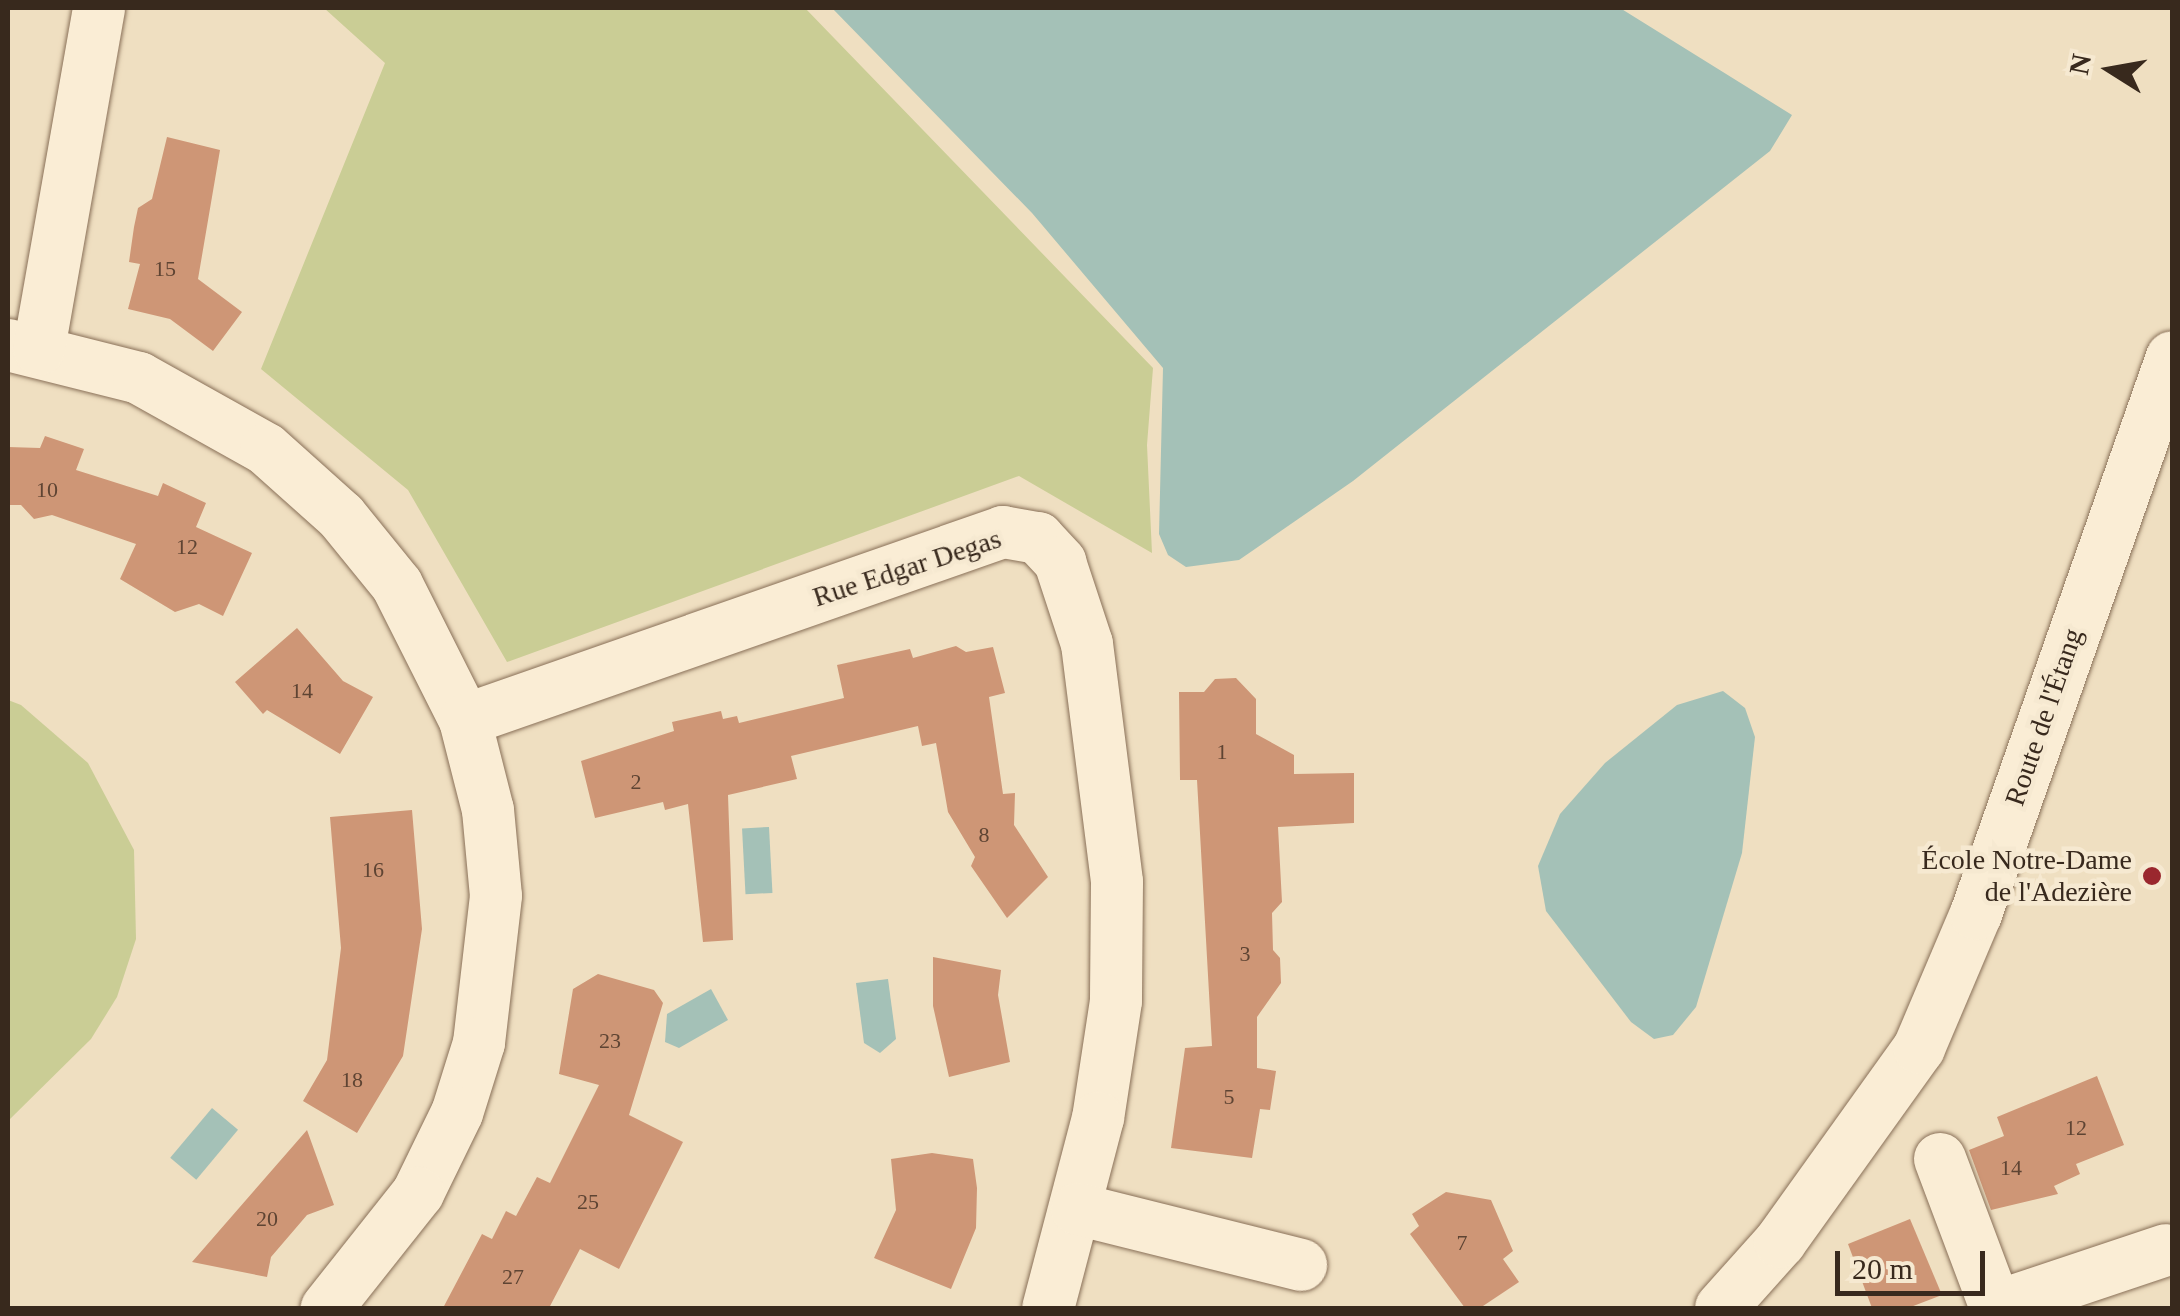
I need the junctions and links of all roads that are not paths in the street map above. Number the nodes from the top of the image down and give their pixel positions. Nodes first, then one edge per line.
1 (99, 8) edge
2 (24, 347) edge
3 (2172, 357) edge
4 (465, 720) junction
5 (1940, 1159) dead end
6 (1078, 1209) junction
7 (2166, 1250) dead end
8 (1301, 1265) dead end
9 (335, 1306) edge
10 (1048, 1308) edge
11 (1721, 1308) edge
12 (1996, 1308) edge

1 - 2 street
2 - 4 street
3 - 11 street, Route de l'Étang
4 - 6 street, Rue Edgar Degas
4 - 9 street
5 - 12 street
6 - 8 street
6 - 10 street, Rue Edgar Degas
7 - 12 street

